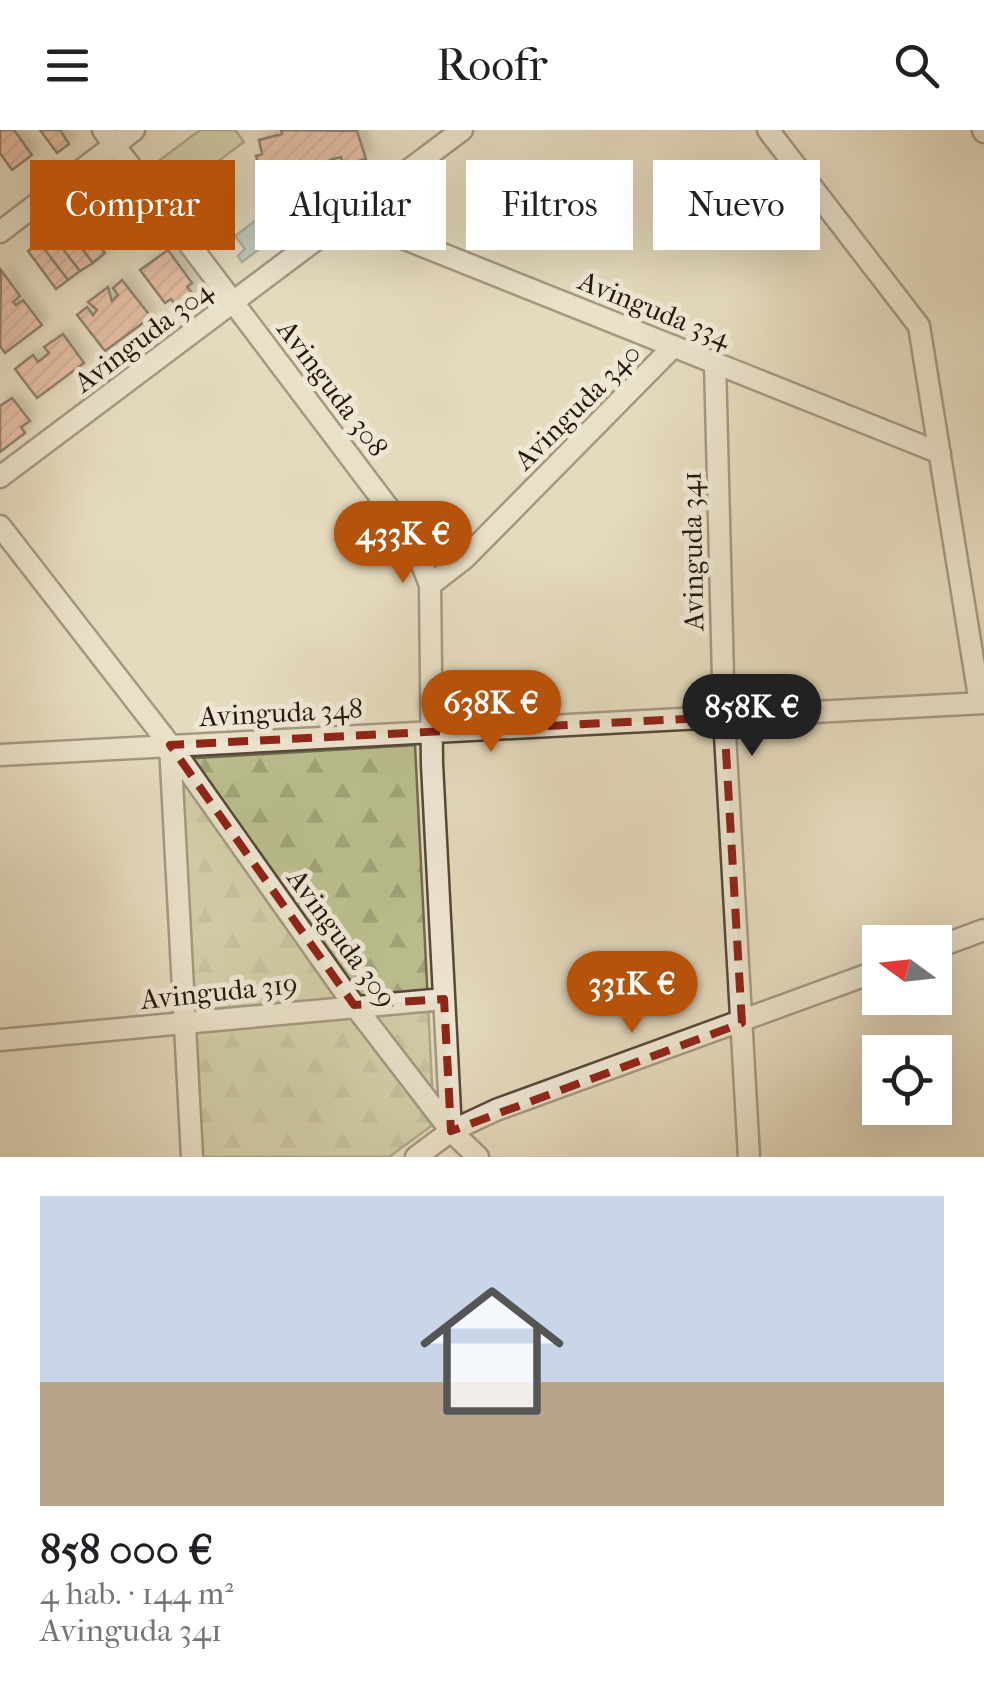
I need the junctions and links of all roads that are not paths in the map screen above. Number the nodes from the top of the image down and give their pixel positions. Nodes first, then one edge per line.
1 (134, 130) edge
2 (462, 130) edge
3 (768, 130) edge
4 (108, 137) edge
5 (423, 160) edge
6 (0, 232) edge
7 (305, 250) edge
8 (433, 250) edge
9 (234, 302) junction
10 (674, 346) junction
11 (715, 362) junction
12 (940, 453) junction
13 (0, 478) edge
14 (0, 526) edge
15 (430, 586) junction
16 (982, 703) edge
17 (724, 717) junction
18 (432, 732) junction
19 (170, 745) junction
20 (0, 755) edge
21 (984, 930) edge
22 (952, 942) edge
23 (862, 977) edge
24 (444, 999) junction
25 (354, 1004) junction
26 (185, 1023) junction
27 (742, 1024) junction
28 (0, 1040) edge
29 (451, 1130) junction
30 (192, 1157) edge
31 (416, 1157) edge
32 (478, 1157) edge
33 (749, 1157) edge

1 - 4 street
2 - 5 street, Avinguda 304
3 - 12 street
4 - 6 street
4 - 9 street, Avinguda 308
7 - 9 street, Avinguda 304
8 - 10 street, Avinguda 334
9 - 13 street, Avinguda 304
9 - 15 street, Avinguda 308
10 - 11 street, Avinguda 334
10 - 15 street, Avinguda 340
11 - 12 street, Avinguda 334
11 - 17 street, Avinguda 341
12 - 16 street
14 - 19 street, Avinguda 309
15 - 18 street, Avinguda 308
16 - 17 street, Avinguda 348
17 - 18 street, Avinguda 348
17 - 27 street, Avinguda 341
18 - 19 street, Avinguda 348
18 - 24 street, Avinguda 308
19 - 20 street, Avinguda 348
19 - 25 street, Avinguda 309
19 - 26 street
21 - 22 street
23 - 27 street
24 - 25 street, Avinguda 319
24 - 29 street, Avinguda 308
25 - 26 street, Avinguda 319
25 - 29 street, Avinguda 309
26 - 28 street, Avinguda 319
26 - 30 street
27 - 29 street
27 - 33 street, Avinguda 341
29 - 31 street
29 - 32 street, Avinguda 309

